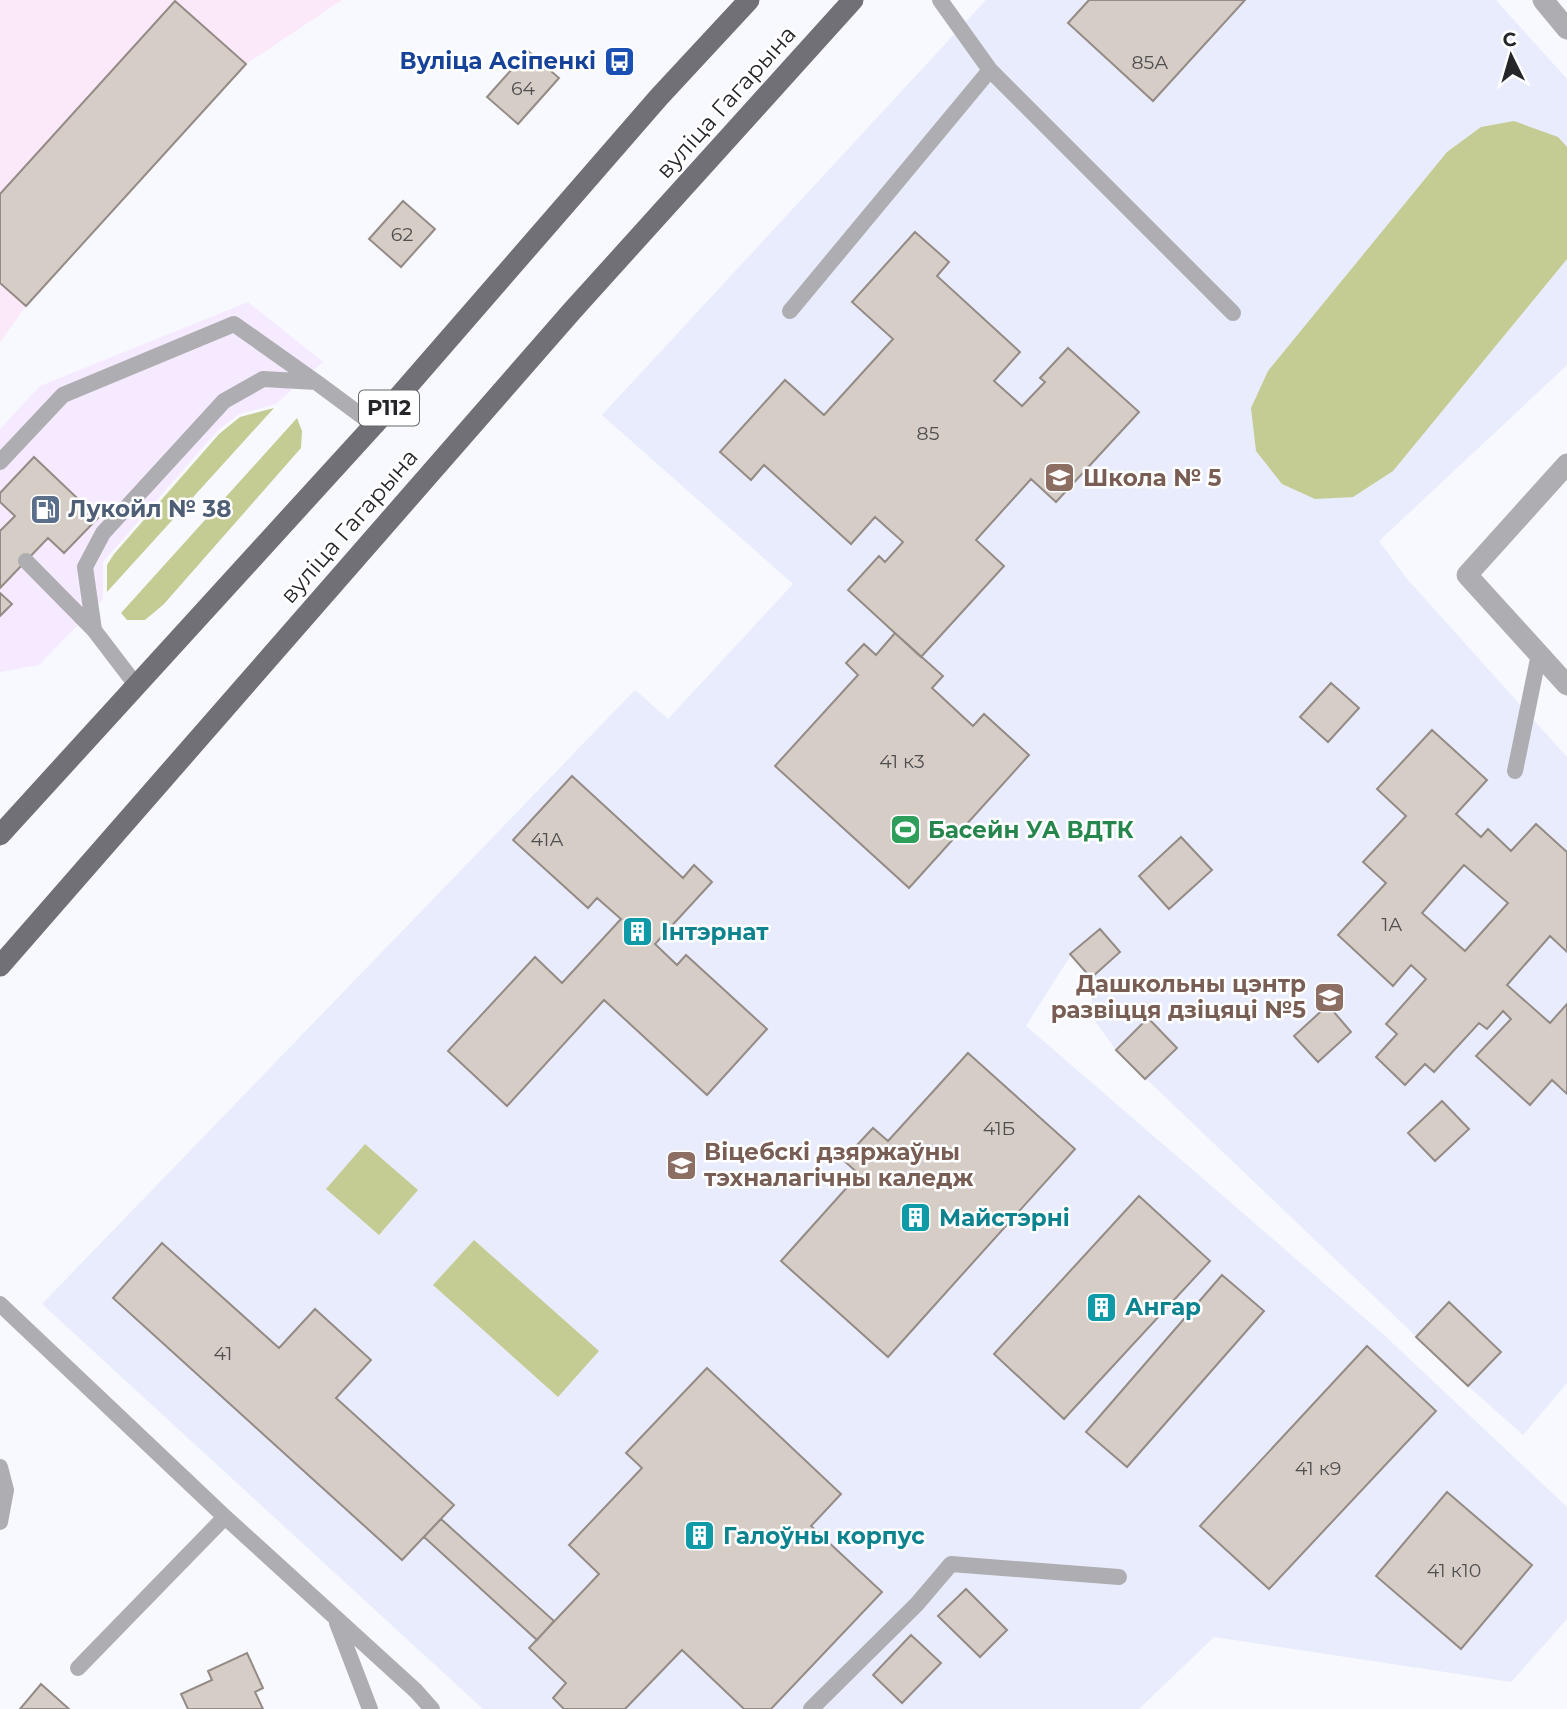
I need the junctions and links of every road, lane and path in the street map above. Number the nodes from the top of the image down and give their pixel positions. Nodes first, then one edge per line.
1 (749, 0) edge
2 (853, 0) edge
3 (940, 0) edge
4 (1543, 0) edge
5 (1567, 29) edge
6 (990, 70) junction
7 (790, 311) dead end
8 (1233, 313) dead end
9 (316, 382) junction
10 (374, 425) junction
11 (0, 462) edge
12 (1567, 464) edge
13 (26, 561) dead end
14 (93, 630) junction
15 (1539, 654) junction
16 (136, 685) junction
17 (1567, 685) edge
18 (1515, 772) dead end
19 (0, 835) edge
20 (0, 966) edge
21 (0, 1304) edge
22 (0, 1467) edge
23 (225, 1517) junction
24 (0, 1522) edge
25 (1119, 1577) dead end
26 (335, 1617) junction
27 (78, 1668) dead end
28 (370, 1709) edge
29 (432, 1709) edge
30 (811, 1709) edge

1 - 10 main road, вуліца Гагарына / Р112
2 - 20 main road, вуліца Гагарына
3 - 6 lane
4 - 5 street
6 - 7 lane
6 - 8 lane
9 - 10 lane
9 - 11 lane
9 - 14 lane
10 - 16 main road, вуліца Гагарына / Р112
12 - 15 street
13 - 14 lane
14 - 16 lane
15 - 17 street
15 - 18 lane
16 - 19 main road, вуліца Гагарына / Р112
21 - 23 lane
22 - 24 lane
23 - 26 lane
23 - 27 lane
25 - 30 lane
26 - 28 lane
26 - 29 lane

